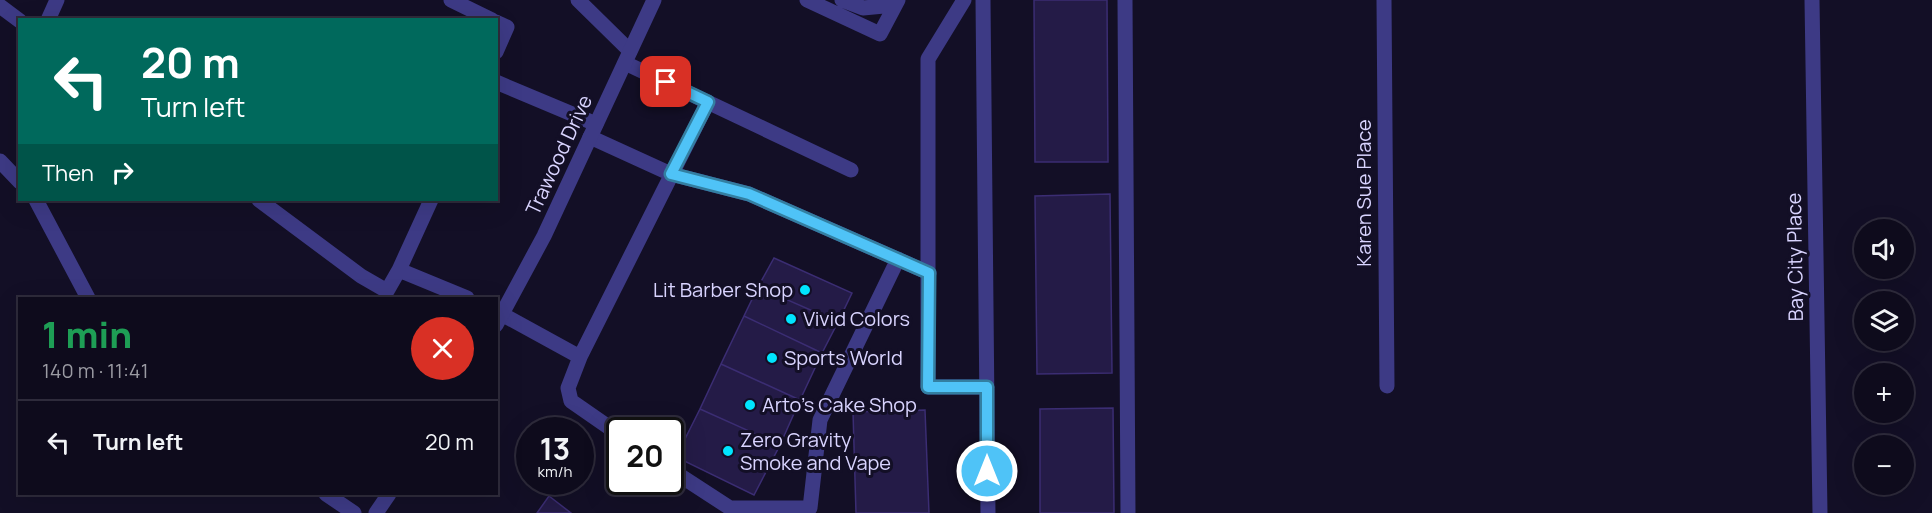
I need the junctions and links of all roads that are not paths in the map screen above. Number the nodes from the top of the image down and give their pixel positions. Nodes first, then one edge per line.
1 (57, 0) edge
2 (451, 0) edge
3 (578, 0) edge
4 (654, 0) edge
5 (807, 0) edge
6 (842, 0) edge
7 (886, 0) edge
8 (898, 0) edge
9 (964, 0) edge
10 (983, 0) edge
11 (1125, 0) edge
12 (1384, 0) edge
13 (1812, 0) edge
14 (0, 6) edge
15 (49, 18) edge
16 (488, 18) edge
17 (18, 20) edge
18 (498, 23) edge
19 (498, 47) edge
20 (627, 57) junction
21 (498, 83) edge
22 (708, 102) junction
23 (593, 130) junction
24 (0, 161) edge
25 (851, 170) dead end
26 (671, 174) junction
27 (18, 180) edge
28 (37, 201) edge
29 (260, 201) edge
30 (431, 201) edge
31 (898, 259) junction
32 (399, 270) junction
33 (929, 273) junction
34 (87, 297) edge
35 (465, 297) edge
36 (499, 316) edge
37 (580, 357) junction
38 (1387, 386) dead end
39 (987, 387) junction
40 (606, 425) edge
41 (684, 478) edge
42 (327, 495) edge
43 (388, 495) edge
44 (810, 511) edge
45 (354, 513) edge
46 (376, 513) edge
47 (988, 513) edge
48 (1128, 513) edge
49 (1820, 513) edge

1 - 15 street
2 - 16 street
3 - 20 street
4 - 20 street, Trawood Drive
5 - 8 street
6 - 7 street
9 - 33 street
10 - 39 street
11 - 48 street
12 - 38 street, Karen Sue Place
13 - 49 street, Bay City Place
14 - 17 street
18 - 19 street
20 - 22 street
20 - 23 street, Trawood Drive
21 - 23 street
22 - 25 street
22 - 26 street
23 - 26 street
23 - 36 street, Trawood Drive
24 - 27 street
26 - 31 street
26 - 37 street
28 - 34 street
29 - 32 street
30 - 32 street
31 - 33 street
31 - 44 street
32 - 35 street
33 - 39 street
36 - 37 street
37 - 40 street
39 - 47 street
41 - 44 street
42 - 45 street
43 - 46 street

